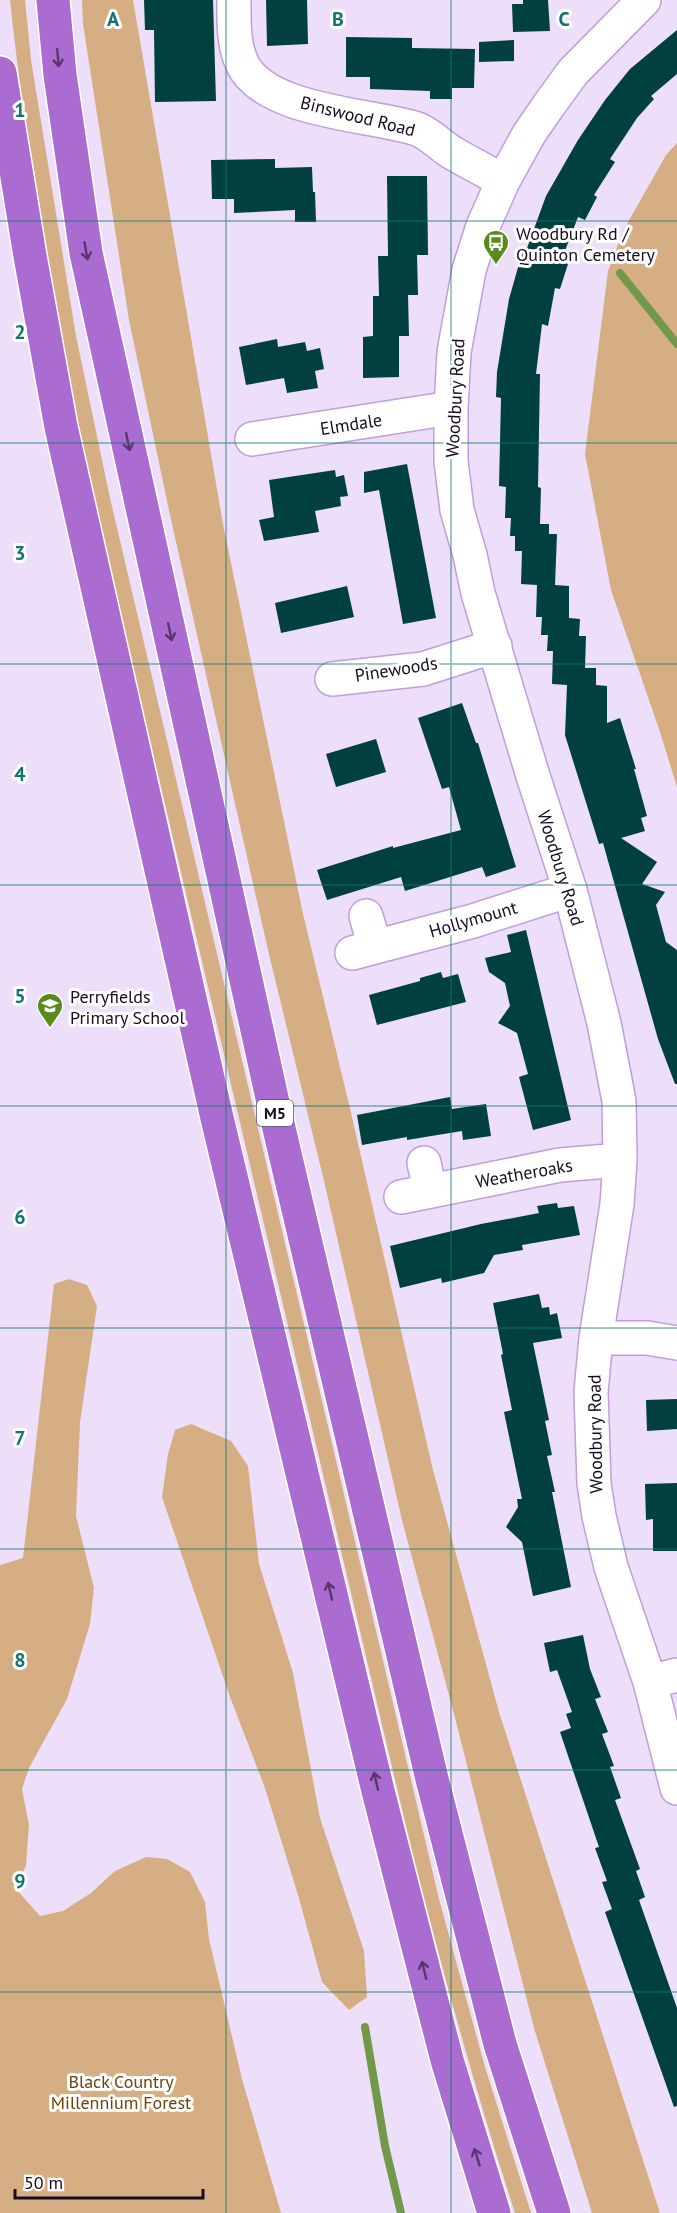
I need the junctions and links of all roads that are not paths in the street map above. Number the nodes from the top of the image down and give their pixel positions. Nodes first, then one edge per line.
1 (53, 0) edge
2 (234, 0) edge
3 (644, 0) edge
4 (0, 73) edge
5 (503, 181) junction
6 (451, 408) junction
7 (252, 439) dead end
8 (495, 646) junction
9 (332, 679) dead end
10 (570, 890) junction
11 (364, 938) dead end
12 (620, 1160) junction
13 (418, 1183) dead end
14 (596, 1338) junction
15 (677, 1343) edge
16 (664, 1679) edge
17 (677, 1788) edge
18 (494, 2213) edge
19 (554, 2213) edge

1 -> 19 highway, M5
2 - 5 street, Binswood Road
3 - 5 street, Woodbury Road
18 -> 4 highway
5 - 6 street, Woodbury Road
6 - 7 street, Elmdale
6 - 8 street, Woodbury Road
8 - 9 street, Pinewoods
8 - 10 street, Woodbury Road
10 - 11 street, Hollymount
10 - 12 street, Woodbury Road
12 - 13 street, Weatheroaks
12 - 14 street, Woodbury Road
14 - 15 street
14 - 16 street, Woodbury Road
16 - 17 street, Woodbury Road

